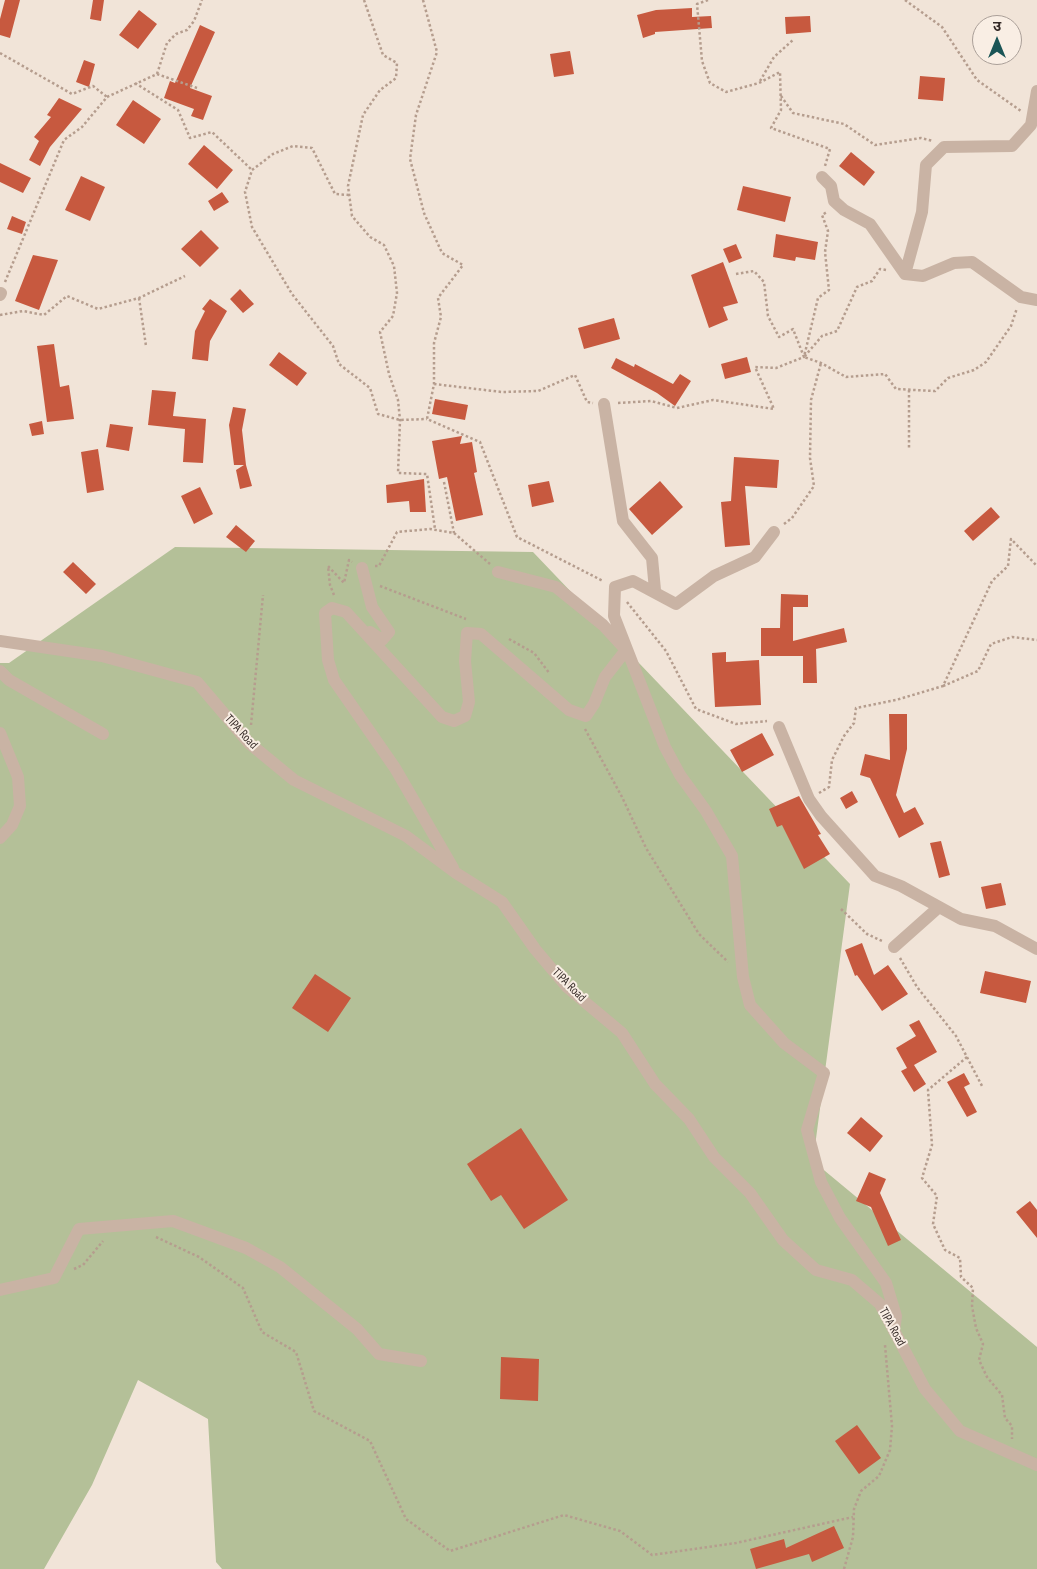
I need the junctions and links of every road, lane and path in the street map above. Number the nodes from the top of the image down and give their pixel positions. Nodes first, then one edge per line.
1 (202, 0) edge
2 (364, 0) edge
3 (423, 0) edge
4 (708, 0) edge
5 (905, 0) edge
6 (793, 40) dead end
7 (0, 53) edge
8 (157, 74) junction
9 (135, 83) junction
10 (759, 83) junction
11 (197, 88) dead end
12 (1037, 91) edge
13 (780, 94) junction
14 (108, 97) junction
15 (1034, 124) edge
16 (830, 150) dead end
17 (933, 158) junction
18 (252, 170) junction
19 (822, 177) dead end
20 (349, 194) junction
21 (844, 210) junction
22 (736, 274) dead end
23 (905, 274) junction
24 (185, 276) dead end
25 (0, 294) edge
26 (1021, 297) junction
27 (139, 298) junction
28 (1037, 300) edge
29 (0, 315) edge
30 (146, 346) dead end
31 (804, 357) junction
32 (821, 363) junction
33 (434, 384) junction
34 (909, 390) junction
35 (604, 404) junction
36 (427, 418) junction
37 (400, 420) junction
38 (909, 449) dead end
39 (444, 482) dead end
40 (435, 530) junction
41 (774, 532) joint
42 (454, 533) junction
43 (1037, 566) edge
44 (498, 572) joint
45 (363, 574) junction
46 (615, 587) junction
47 (655, 590) junction
48 (263, 595) dead end
49 (342, 611) junction
50 (468, 620) dead end
51 (361, 627) junction
52 (505, 637) dead end
53 (0, 640) edge
54 (1037, 640) edge
55 (626, 650) junction
56 (0, 670) edge
57 (555, 681) dead end
58 (943, 686) junction
59 (576, 712) junction
60 (780, 727) joint
61 (0, 733) edge
62 (103, 734) dead end
63 (249, 744) junction
64 (829, 787) dead end
65 (0, 838) edge
66 (456, 873) junction
67 (939, 907) junction
68 (840, 908) dead end
69 (894, 947) junction
70 (1037, 949) edge
71 (743, 977) junction
72 (967, 1057) junction
73 (982, 1086) dead end
74 (108, 1235) dead end
75 (150, 1237) dead end
76 (54, 1278) junction
77 (0, 1290) edge
78 (889, 1335) junction
79 (421, 1361) dead end
80 (1009, 1452) junction
81 (1037, 1465) edge
82 (853, 1517) junction
83 (844, 1569) edge

1 - 8 path
2 - 20 path
3 - 33 path
4 - 10 path
5 - 15 path
6 - 10 path
7 - 14 path
8 - 9 path
8 - 11 path
9 - 14 path
9 - 18 path
10 - 13 path
12 - 15 street
13 - 16 path
13 - 17 path
14 - 25 path
15 - 17 street
17 - 23 street
18 - 20 path
18 - 37 path
19 - 21 street
20 - 37 path
21 - 23 street
21 - 31 path
22 - 31 path
23 - 26 street
23 - 31 path
24 - 27 path
26 - 28 street
26 - 34 path
27 - 29 path
27 - 30 path
31 - 32 path
31 - 35 path
32 - 34 path
32 - 41 path
33 - 35 path
33 - 36 path
34 - 38 path
35 - 47 street
36 - 37 path
36 - 46 path
37 - 40 path
39 - 42 path
40 - 42 path
40 - 45 path
41 - 47 street
42 - 44 path
43 - 58 path
44 - 55 street
45 - 49 path
45 - 50 path
45 - 51 street
46 - 47 street
46 - 55 street
46 - 60 path
48 - 63 path
49 - 51 street
49 - 66 street
51 - 59 street
52 - 57 path
53 - 63 street, TIPA Road
54 - 58 path
55 - 59 street
55 - 71 street
56 - 62 street
58 - 64 path
59 - 71 path
60 - 67 street
61 - 65 street
63 - 66 street, TIPA Road
66 - 78 street, TIPA Road
67 - 69 street
67 - 70 street
68 - 69 path
69 - 72 path
71 - 78 street
72 - 73 path
72 - 80 path
74 - 76 path
75 - 82 path
76 - 77 street
76 - 79 street
78 - 80 street, TIPA Road
78 - 82 path
80 - 81 street, TIPA Road
82 - 83 path

